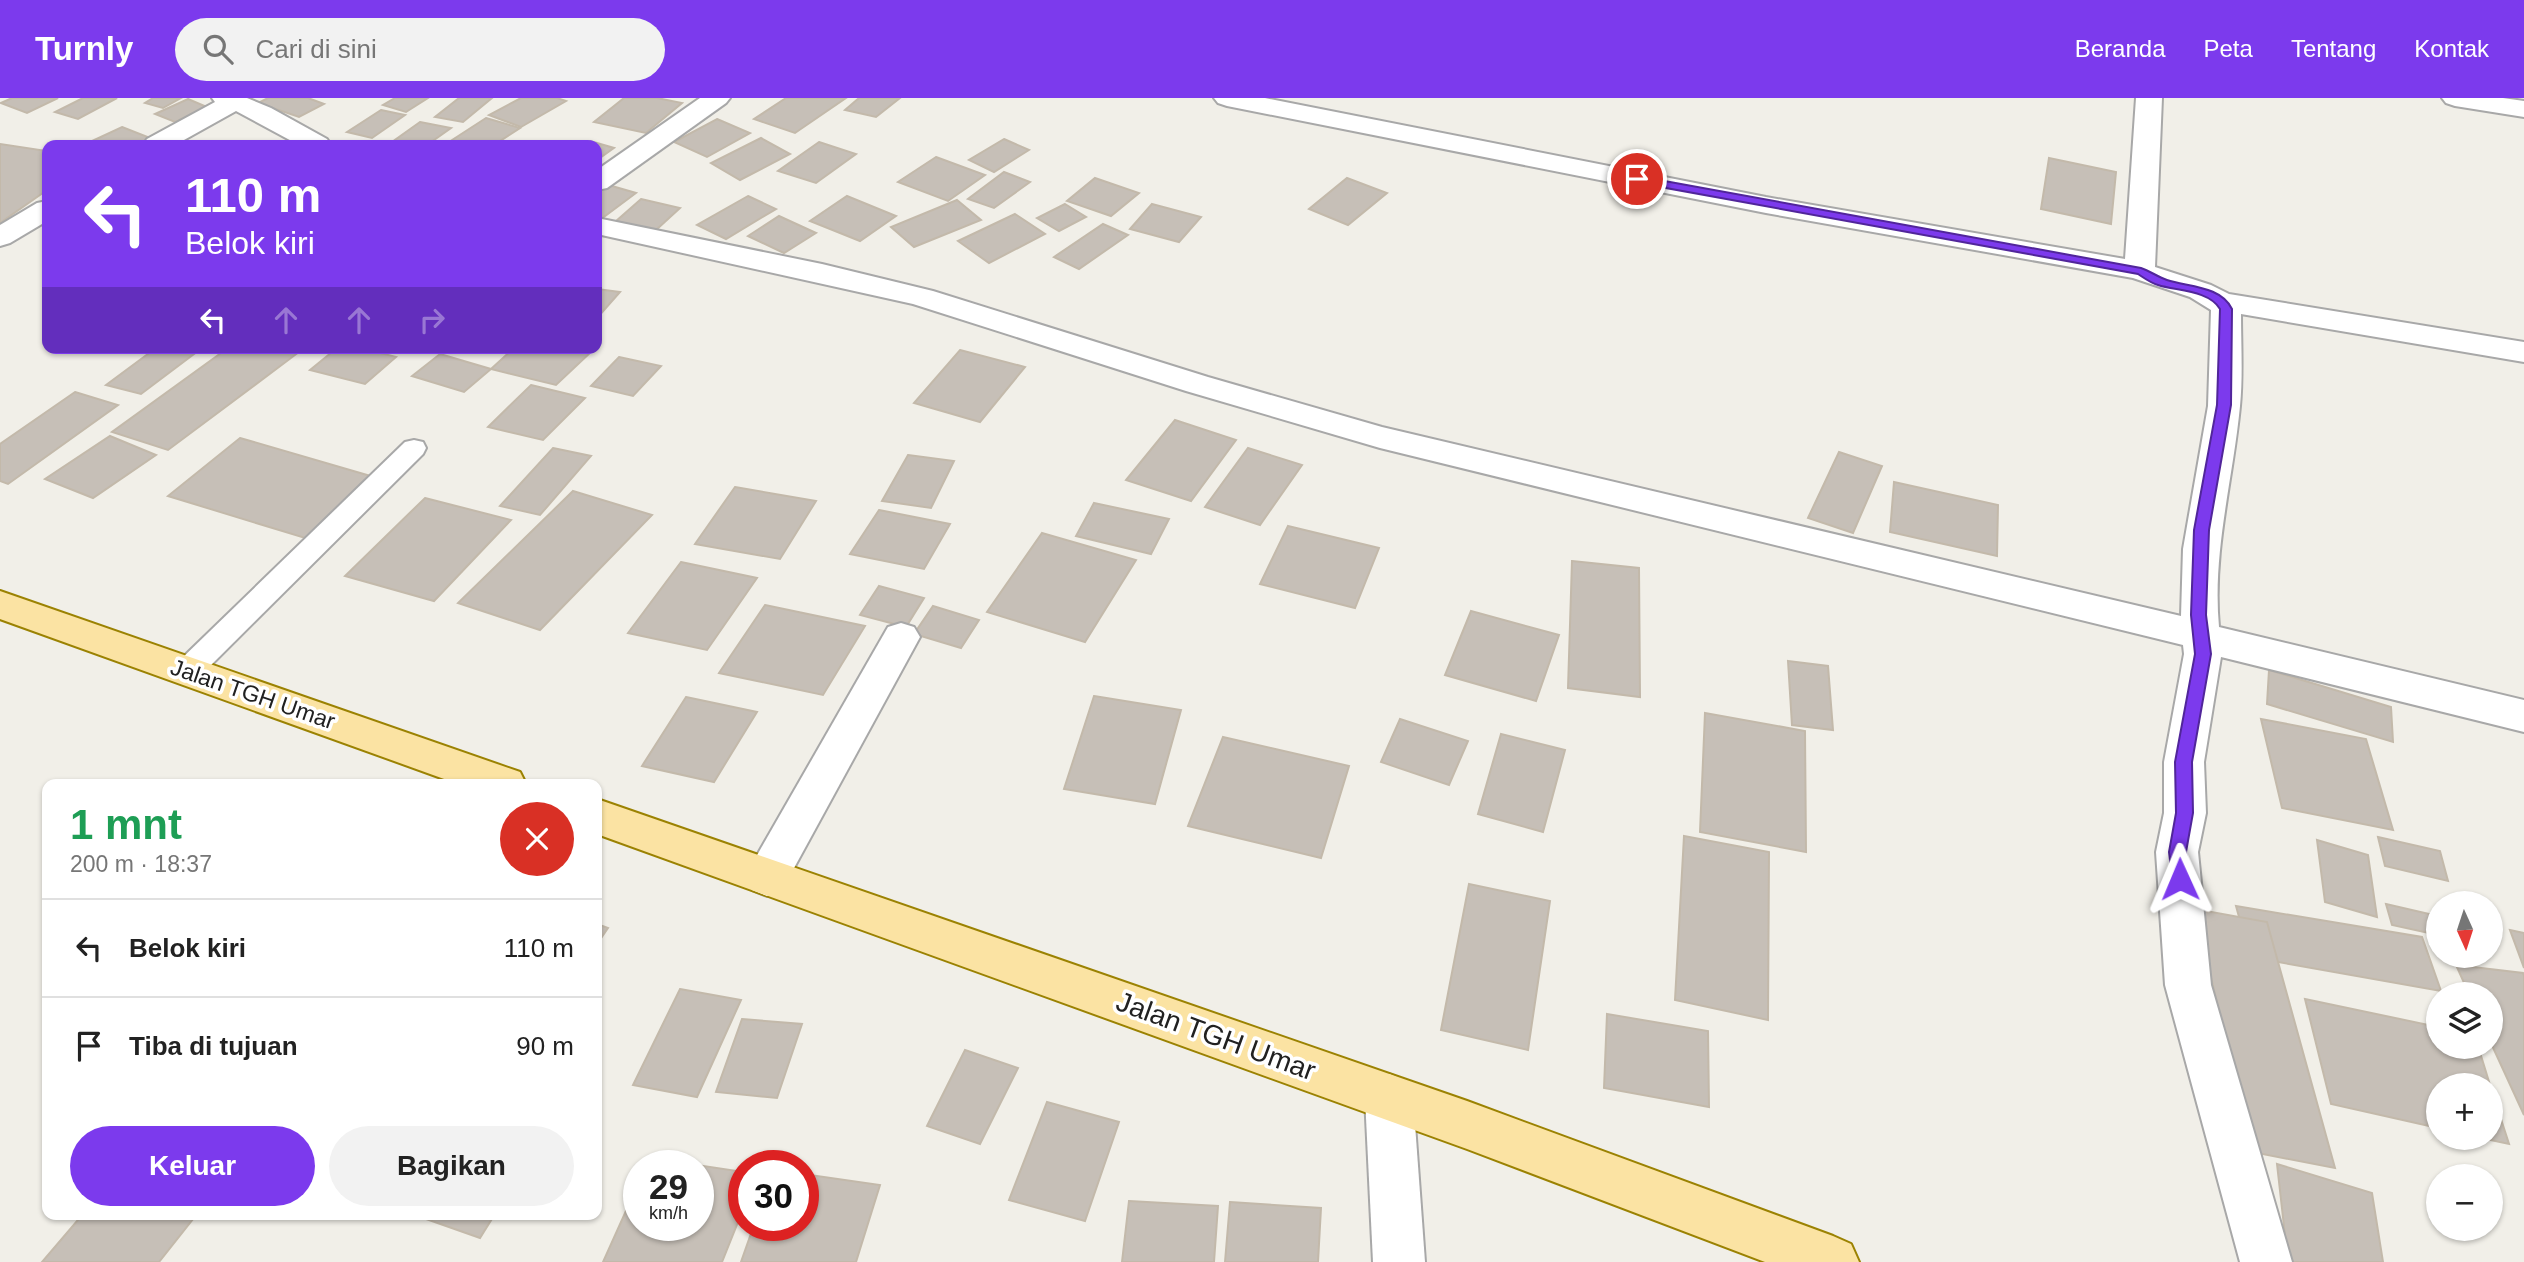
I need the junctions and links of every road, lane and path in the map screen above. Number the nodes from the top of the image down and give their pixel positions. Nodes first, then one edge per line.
1 (717, 98) edge
2 (1227, 98) edge
3 (2149, 98) edge
4 (2455, 98) edge
5 (230, 100) edge
6 (2524, 109) edge
7 (164, 140) edge
8 (310, 140) edge
9 (602, 178) edge
10 (42, 212) edge
11 (602, 227) edge
12 (0, 237) edge
13 (2141, 271) junction
14 (2222, 302) junction
15 (2524, 352) edge
16 (414, 448) dead end
17 (0, 605) edge
18 (2201, 635) junction
19 (901, 637) dead end
20 (187, 671) junction
21 (2524, 716) edge
22 (492, 779) edge
23 (602, 818) edge
24 (767, 877) junction
25 (1389, 1097) junction
26 (1399, 1262) edge
27 (1833, 1262) edge
28 (2266, 1262) edge

1 - 9 street
2 - 13 street
3 - 13 street
4 - 6 street
5 - 7 street
5 - 8 street
10 - 12 street
11 - 18 street
13 - 14 street
14 - 15 street
14 - 18 street
16 - 20 lane
17 - 20 main road, Jalan TGH Umar
18 - 21 street
18 - 28 street
19 - 24 street
20 - 22 main road, Jalan TGH Umar
23 - 24 main road, Jalan TGH Umar
24 - 25 main road, Jalan TGH Umar
25 - 26 street
25 - 27 main road, Jalan TGH Umar

